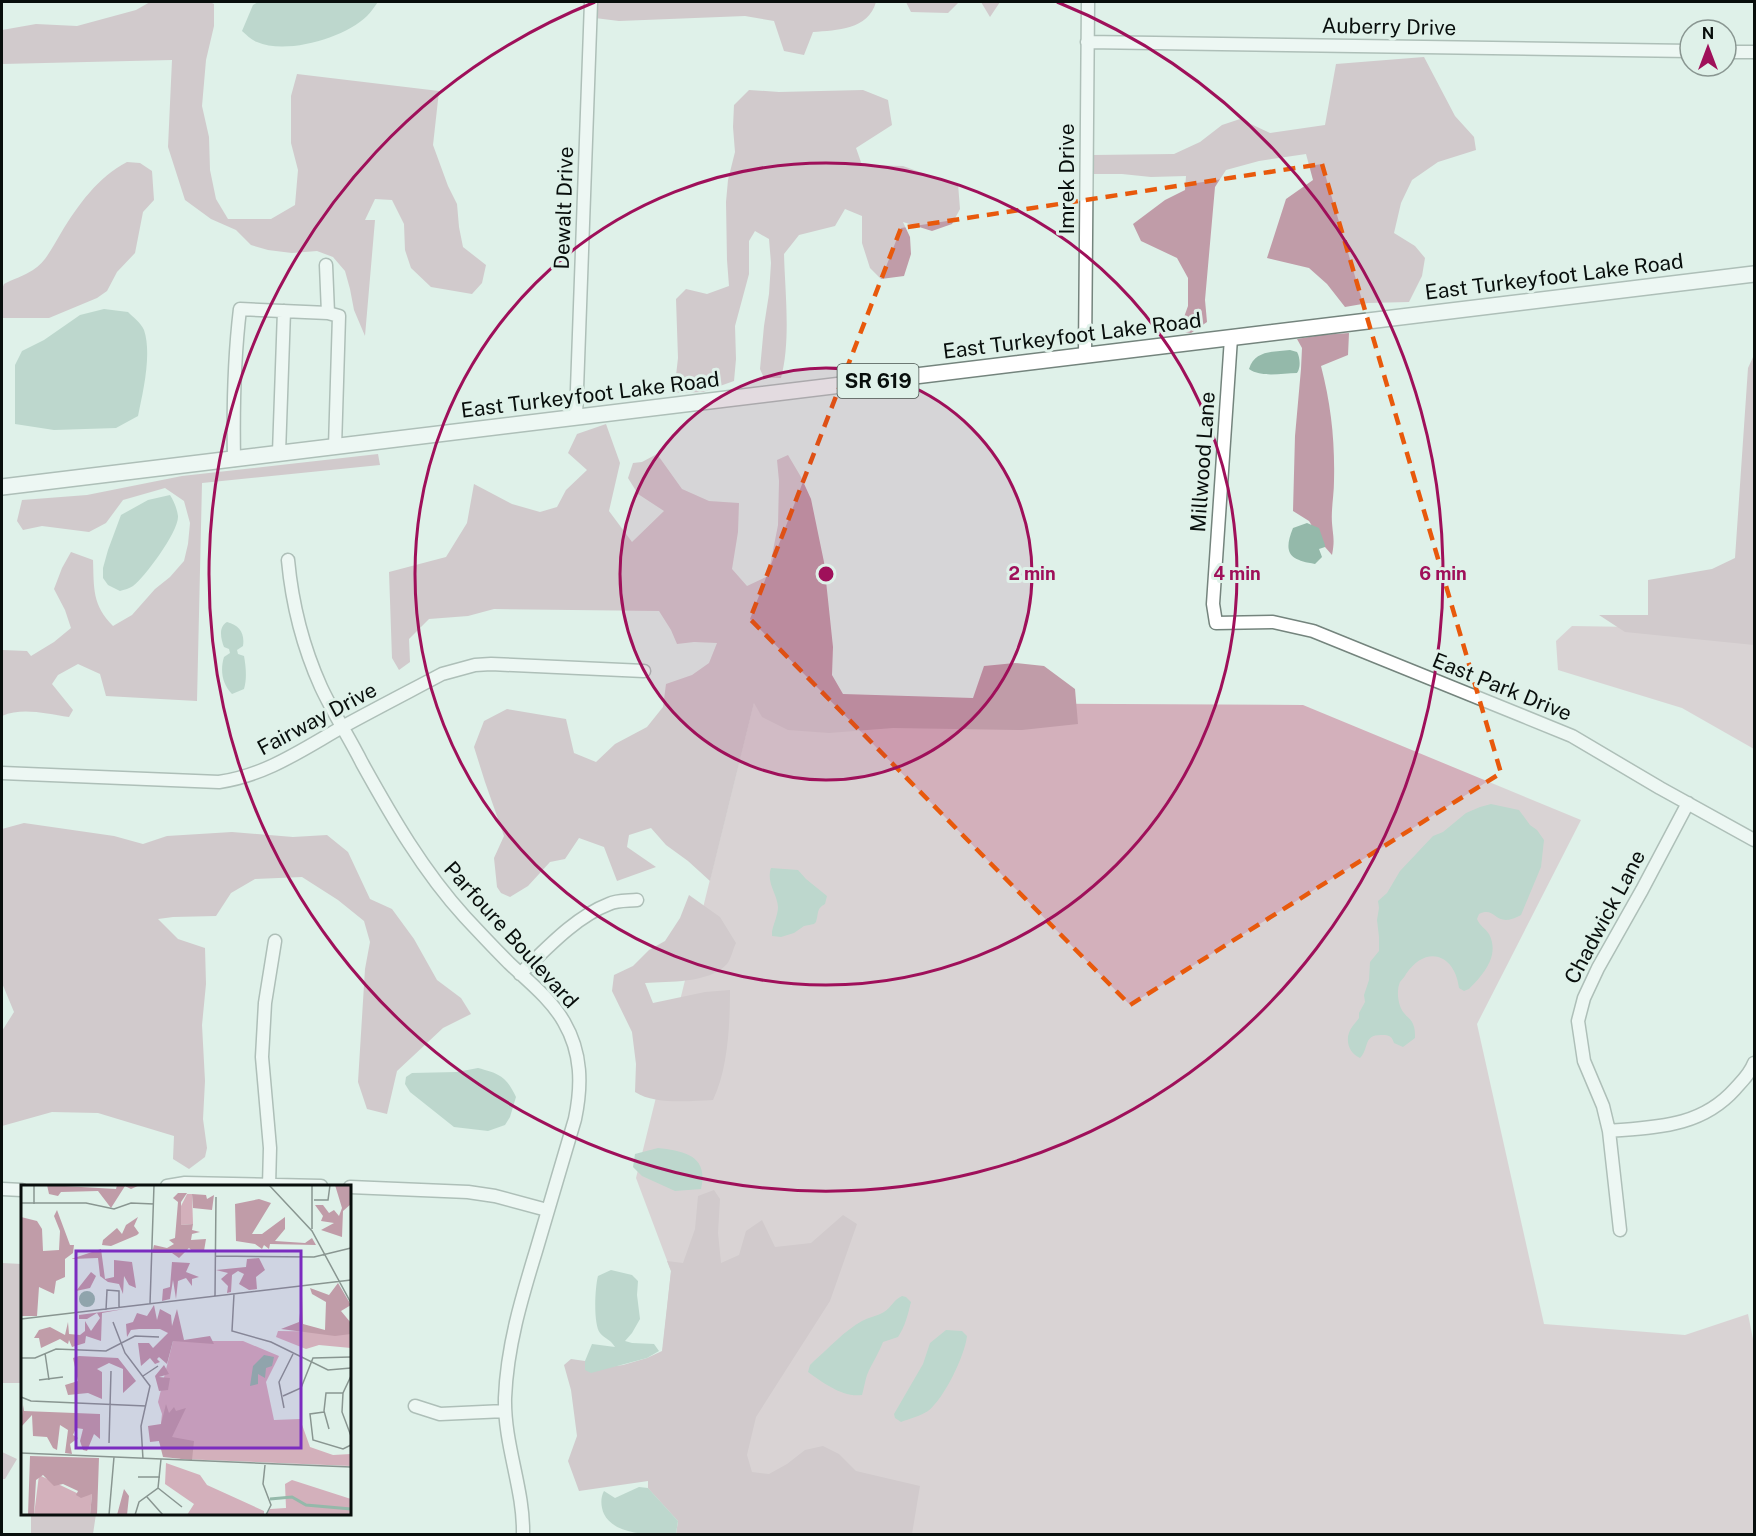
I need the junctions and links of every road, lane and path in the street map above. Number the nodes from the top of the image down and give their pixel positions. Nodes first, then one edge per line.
1 (591, 2) edge
2 (1088, 2) edge
3 (1087, 42) junction
4 (1678, 51) edge
5 (1738, 52) edge
6 (1755, 52) edge
7 (326, 265) dead end
8 (1755, 274) edge
9 (284, 311) junction
10 (328, 313) junction
11 (1231, 338) junction
12 (1086, 356) junction
13 (576, 417) junction
14 (335, 447) junction
15 (279, 453) junction
16 (234, 460) junction
17 (2, 487) edge
18 (288, 560) dead end
19 (1216, 623) joint
20 (644, 671) dead end
21 (343, 727) junction
22 (2, 773) edge
23 (1688, 803) junction
24 (1755, 840) edge
25 (637, 900) dead end
26 (275, 941) dead end
27 (520, 974) junction
28 (1755, 1063) edge
29 (1609, 1131) junction
30 (173, 1185) edge
31 (241, 1185) edge
32 (269, 1185) edge
33 (351, 1187) edge
34 (2, 1189) edge
35 (21, 1190) edge
36 (547, 1210) junction
37 (1620, 1230) dead end
38 (415, 1406) dead end
39 (505, 1411) junction
40 (523, 1534) edge

1 - 13 street, Dewalt Drive
2 - 3 street, Imrek Drive
3 - 4 street, Auberry Drive
3 - 12 street, Imrek Drive
5 - 6 street
7 - 10 street
8 - 11 main road, East Turkeyfoot Lake Road / SR 619
9 - 10 street
9 - 15 street
9 - 16 street
10 - 14 street
11 - 12 main road, East Turkeyfoot Lake Road / SR 619
11 - 19 street, Millwood Lane
12 - 13 main road, East Turkeyfoot Lake Road / SR 619
13 - 14 main road, East Turkeyfoot Lake Road / SR 619
14 - 15 main road, East Turkeyfoot Lake Road / SR 619
15 - 16 main road, East Turkeyfoot Lake Road / SR 619
16 - 17 main road, East Turkeyfoot Lake Road / SR 619
18 - 21 street, Parfoure Boulevard
19 - 23 street, East Park Drive
20 - 21 street, Fairway Drive
21 - 22 street, Fairway Drive
21 - 27 street, Parfoure Boulevard
23 - 24 street, East Park Drive
23 - 29 street, Chadwick Lane
25 - 27 street
26 - 32 street
27 - 36 street, Parfoure Boulevard
28 - 29 street
29 - 37 street, Chadwick Lane
30 - 31 street
33 - 36 street
34 - 35 street
36 - 39 street, Parfoure Boulevard
38 - 39 street
39 - 40 street, Parfoure Boulevard

